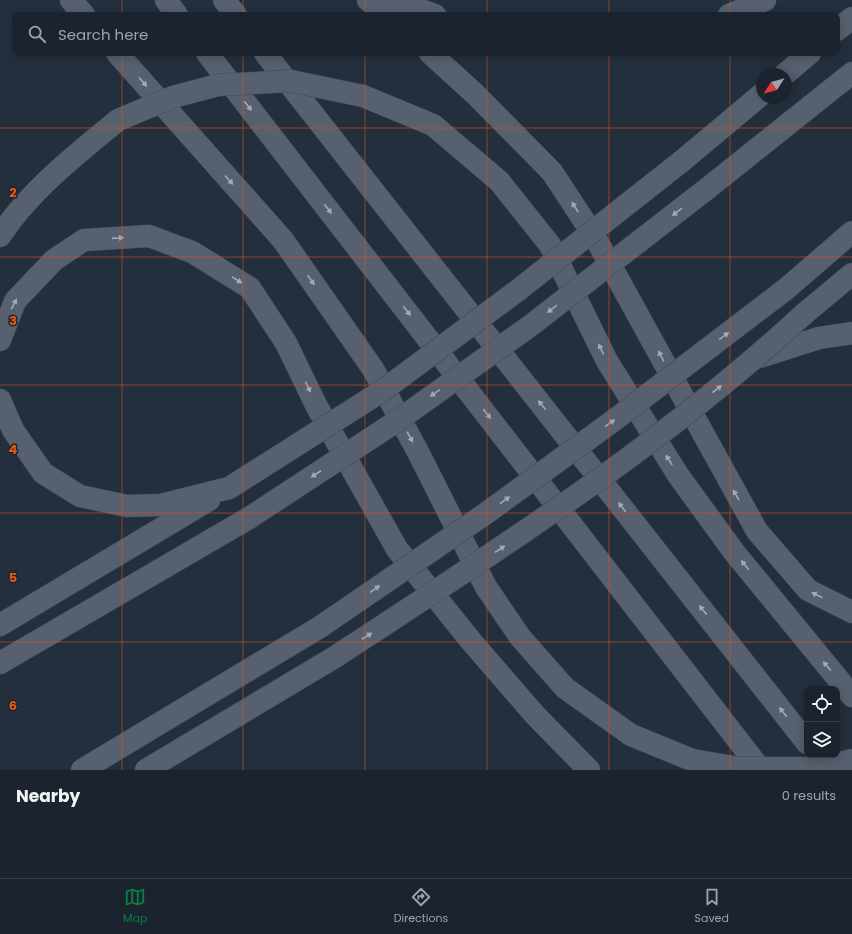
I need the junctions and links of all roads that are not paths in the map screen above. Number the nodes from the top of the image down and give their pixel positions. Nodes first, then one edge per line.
1 (71, 0) edge
2 (166, 0) edge
3 (224, 0) edge
4 (368, 0) edge
5 (393, 0) edge
6 (765, 0) edge
7 (81, 12) edge
8 (175, 12) edge
9 (234, 12) edge
10 (382, 12) edge
11 (427, 12) edge
12 (736, 12) edge
13 (852, 18) edge
14 (840, 28) edge
15 (120, 56) edge
16 (209, 56) edge
17 (267, 56) edge
18 (433, 56) edge
19 (806, 56) edge
20 (792, 68) edge
21 (852, 74) edge
22 (756, 99) edge
23 (852, 232) edge
24 (0, 236) edge
25 (852, 274) edge
26 (852, 333) edge
27 (0, 340) edge
28 (756, 358) junction
29 (0, 400) edge
30 (229, 488) junction
31 (852, 612) edge
32 (0, 625) edge
33 (0, 664) edge
34 (852, 696) edge
35 (804, 739) edge
36 (819, 758) edge
37 (852, 760) edge
38 (82, 770) edge
39 (146, 770) edge
40 (589, 770) edge
41 (761, 770) edge
42 (828, 770) edge

1 - 7 main road
2 - 8 main road
3 - 9 main road
4 - 10 main road
5 - 11 main road
6 - 12 main road
13 - 14 main road
15 -> 37 main road, bridge
16 -> 41 main road
35 -> 17 main road
31 -> 18 main road
19 - 20 main road
21 -> 33 main road, bridge
22 - 30 main road, bridge
38 -> 23 main road, bridge
34 -> 24 main road, bridge
25 - 28 main road, bridge
26 - 28 main road
27 -> 40 main road
39 -> 28 main road, bridge
29 - 30 main road
30 - 32 main road
36 - 42 main road

